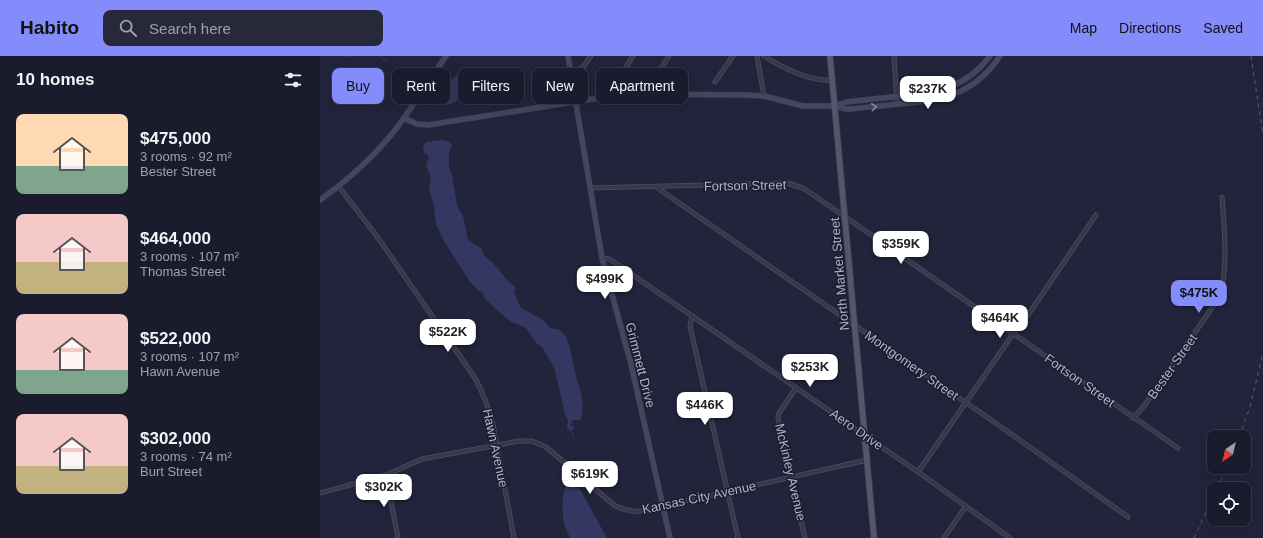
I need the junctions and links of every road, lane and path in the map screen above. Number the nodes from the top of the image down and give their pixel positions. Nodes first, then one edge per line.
1 (446, 56) edge
2 (568, 56) edge
3 (591, 56) edge
4 (632, 56) edge
5 (669, 56) edge
6 (733, 56) edge
7 (757, 56) edge
8 (764, 56) edge
9 (830, 56) edge
10 (894, 56) edge
11 (990, 56) edge
12 (1000, 56) edge
13 (570, 68) edge
14 (581, 68) edge
15 (625, 68) edge
16 (661, 68) edge
17 (833, 80) junction
18 (715, 82) dead end
19 (764, 96) junction
20 (897, 96) junction
21 (588, 99) edge
22 (558, 104) edge
23 (576, 104) edge
24 (897, 104) junction
25 (835, 106) junction
26 (404, 118) junction
27 (339, 187) junction
28 (656, 187) junction
29 (590, 188) junction
30 (1222, 197) dead end
31 (320, 200) edge
32 (1096, 215) dead end
33 (844, 216) junction
34 (602, 258) junction
35 (692, 316) junction
36 (855, 326) junction
37 (1013, 334) junction
38 (796, 388) junction
39 (966, 402) junction
40 (1134, 418) junction
41 (865, 434) junction
42 (497, 444) junction
43 (1178, 448) dead end
44 (868, 460) junction
45 (918, 472) junction
46 (386, 475) junction
47 (791, 477) junction
48 (728, 492) junction
49 (320, 493) edge
50 (663, 506) junction
51 (966, 506) junction
52 (1128, 517) dead end
53 (398, 538) edge
54 (514, 538) edge
55 (670, 538) edge
56 (738, 538) edge
57 (806, 538) edge
58 (874, 538) edge
59 (944, 538) edge
60 (1010, 538) edge

1 - 26 main road
2 - 13 main road, Grimmett Drive
3 - 14 street
4 - 15 street
5 - 16 street
6 - 18 street
7 - 19 street
8 - 17 street
9 - 17 main road, North Market Street
10 - 20 street
11 - 20 main road
12 - 24 main road
17 - 25 main road, North Market Street
19 - 21 main road
19 - 25 main road
20 - 24 street
20 - 25 main road
22 - 26 main road
23 - 29 main road, Grimmett Drive
25 -> 24 main road
25 - 33 main road, North Market Street
26 - 27 main road
27 - 31 main road
27 - 42 street, Hawn Avenue
28 - 29 street, Fortson Street
28 - 33 street, Fortson Street
28 - 36 street, Montgomery Street
29 - 34 main road, Grimmett Drive
30 - 40 street, Bester Street
32 - 37 street
33 - 36 main road, North Market Street
33 - 37 street, Fortson Street
34 - 35 street, Aero Drive
34 - 50 main road, Grimmett Drive
35 - 38 street, Aero Drive
35 - 48 street
36 - 39 street, Montgomery Street
36 - 41 main road, North Market Street
37 - 39 street
37 - 40 street, Fortson Street
38 - 41 street, Aero Drive
38 - 47 street, McKinley Avenue
39 - 45 street
39 - 52 street, Montgomery Street
40 - 43 street, Fortson Street
41 - 44 main road, North Market Street
41 - 45 street, Aero Drive
42 - 46 street, Kansas City Avenue
42 - 50 street, Kansas City Avenue
42 - 54 street, Hawn Avenue
44 - 47 street, Kansas City Avenue
44 - 58 main road, North Market Street
45 - 51 street, Aero Drive
46 - 49 street, Kansas City Avenue
46 - 53 street
47 - 48 street, Kansas City Avenue
47 - 57 street, McKinley Avenue
48 - 50 street, Kansas City Avenue
48 - 56 street
50 - 55 main road, Grimmett Drive
51 - 59 street
51 - 60 street, Aero Drive

